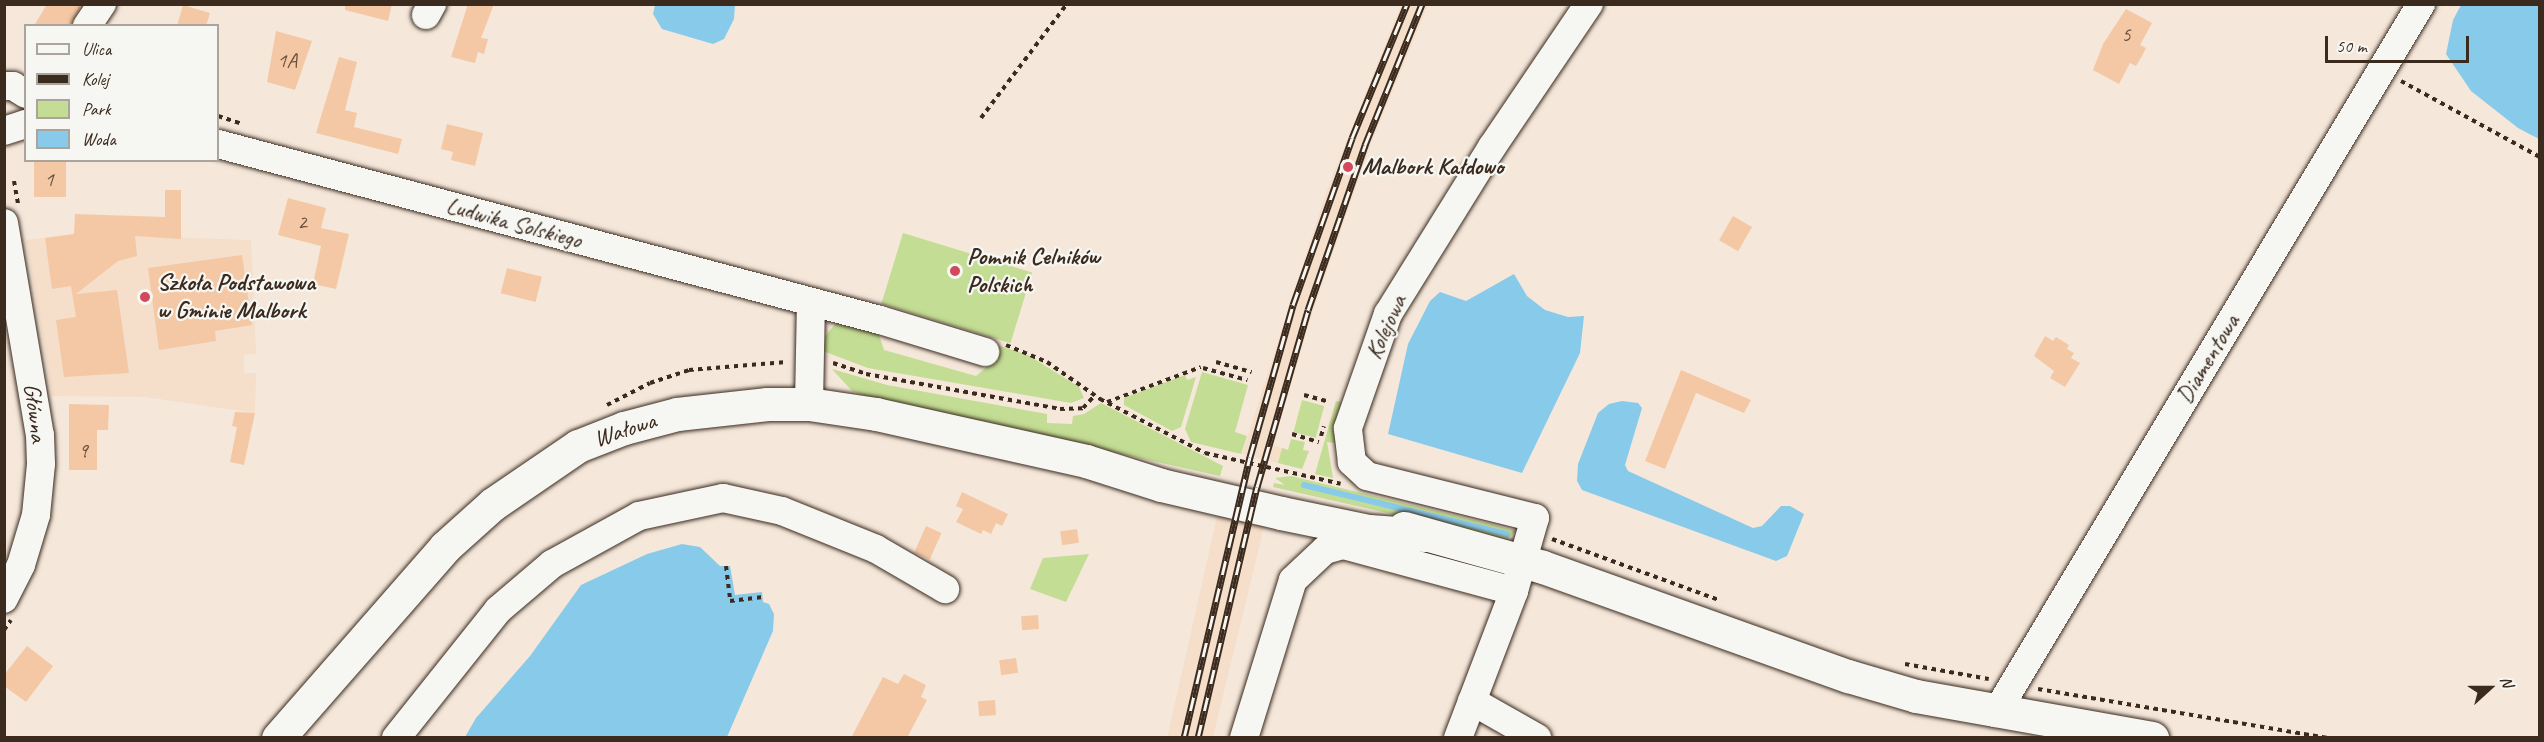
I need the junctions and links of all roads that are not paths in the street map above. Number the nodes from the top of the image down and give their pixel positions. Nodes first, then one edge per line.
1 (102, 4) edge
2 (1589, 4) edge
3 (2421, 4) edge
4 (88, 24) edge
5 (4, 86) edge
6 (24, 93) edge
7 (24, 125) edge
8 (4, 131) edge
9 (219, 144) edge
10 (4, 223) edge
11 (811, 303) junction
12 (986, 352) dead end
13 (809, 404) junction
14 (1518, 576) junction
15 (945, 589) dead end
16 (4, 599) edge
17 (1472, 701) junction
18 (1996, 713) junction
19 (279, 738) edge
20 (396, 738) edge
21 (1244, 738) edge
22 (1458, 738) edge
23 (1537, 738) edge
24 (2152, 738) edge

1 - 4 street
2 - 14 street, Kolejowa
3 - 18 street, Diamentowa
5 - 6 street
7 - 8 street
9 - 11 street, Ludwika Solskiego
10 - 16 street, Główna
11 - 12 street, Ludwika Solskiego
11 - 13 street
13 - 14 main road, Wałowa
13 - 19 main road, Wałowa
14 - 17 street
14 - 18 main road, Wałowa
14 - 21 street
15 - 20 street
17 - 22 street
17 - 23 street
18 - 24 main road, Wałowa

